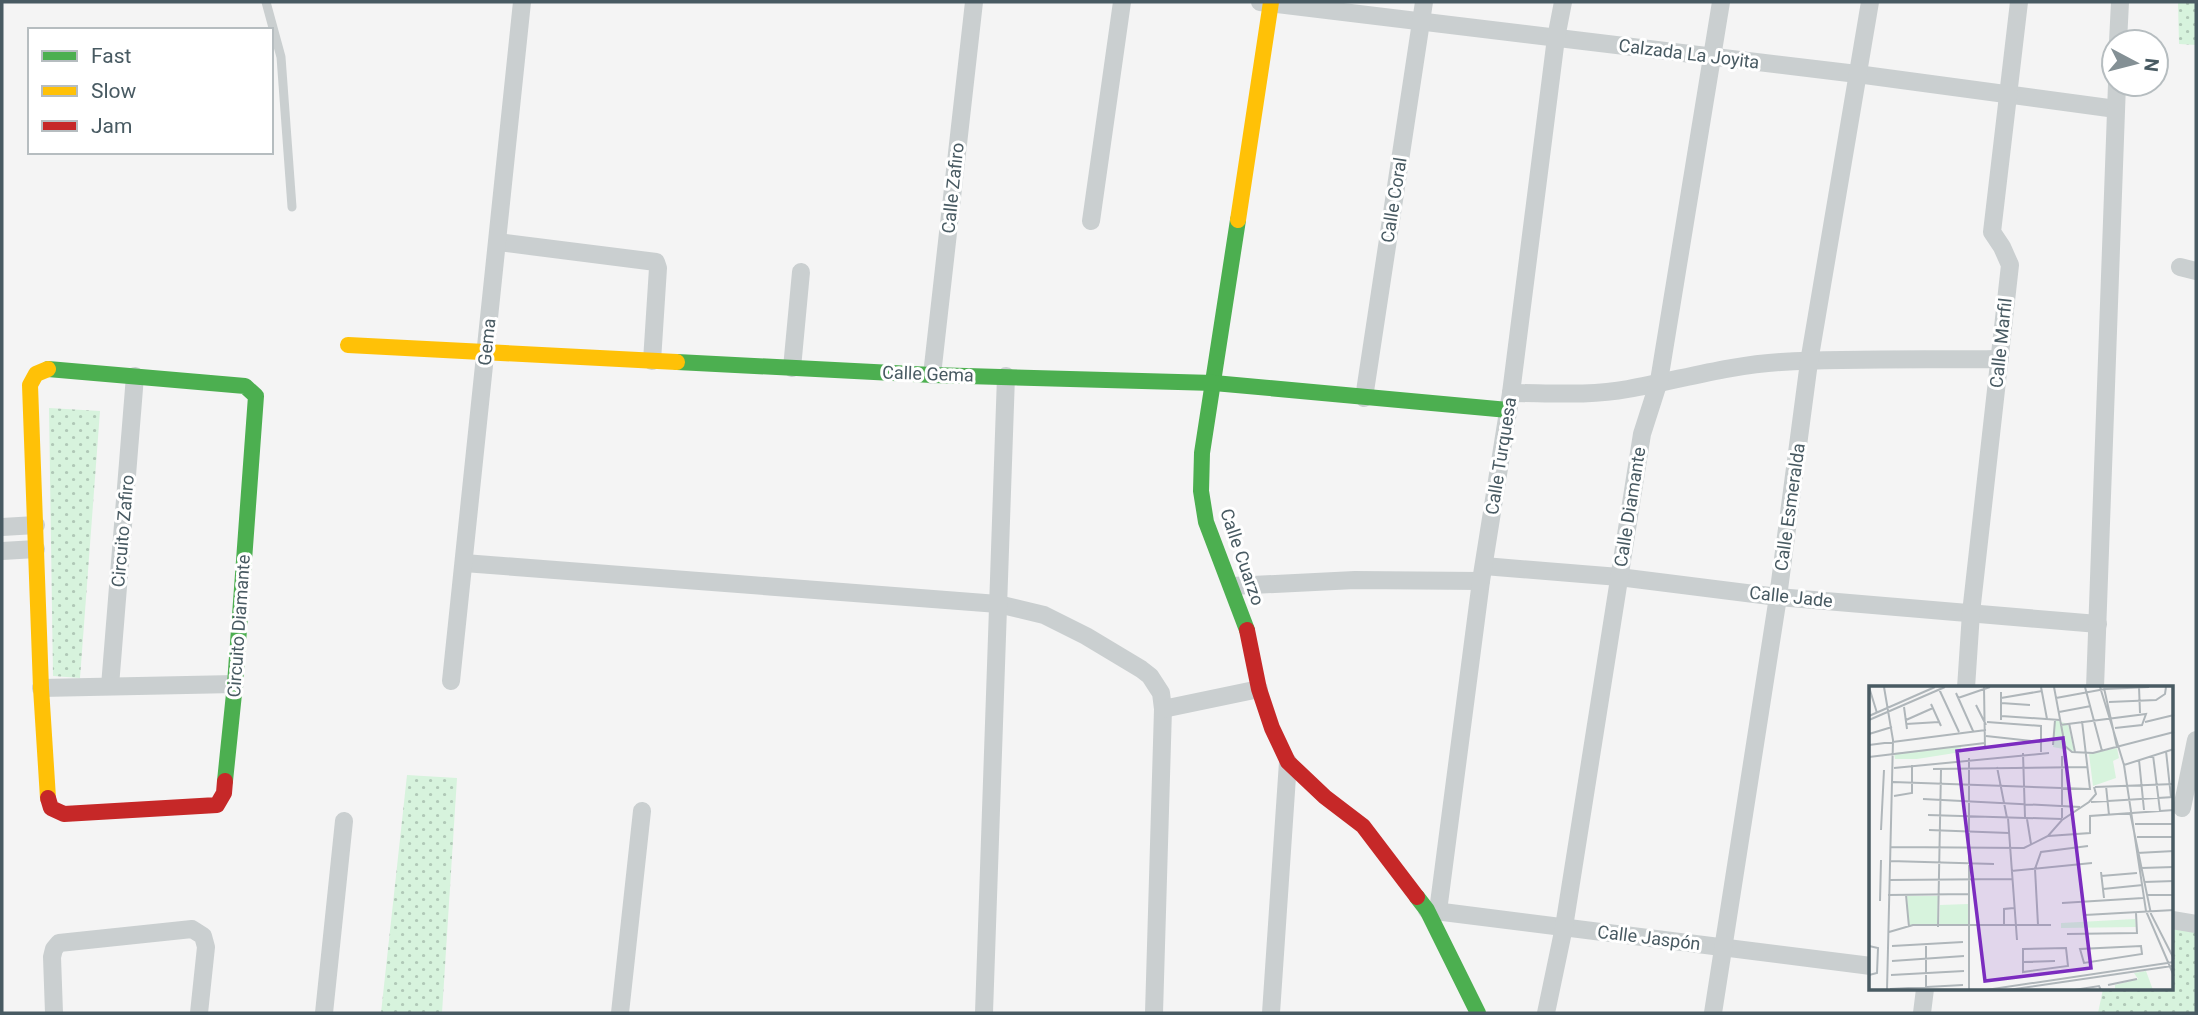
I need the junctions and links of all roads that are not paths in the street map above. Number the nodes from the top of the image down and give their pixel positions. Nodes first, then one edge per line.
1 (267, 2) edge
2 (522, 2) edge
3 (974, 2) edge
4 (1122, 2) edge
5 (1268, 2) edge
6 (1424, 2) edge
7 (1563, 2) edge
8 (1721, 2) edge
9 (1870, 2) edge
10 (2019, 2) edge
11 (2120, 2) edge
12 (1421, 21) junction
13 (2119, 28) edge
14 (1556, 38) junction
15 (1713, 57) junction
16 (1857, 74) junction
17 (2008, 94) junction
18 (2116, 98) edge
19 (2116, 109) junction
20 (292, 207) dead end
21 (1091, 221) dead end
22 (498, 242) junction
23 (802, 272) dead end
24 (348, 345) dead end
25 (486, 352) junction
26 (2000, 359) junction
27 (652, 360) junction
28 (1810, 362) junction
29 (792, 368) junction
30 (932, 375) junction
31 (135, 376) junction
32 (1006, 376) junction
33 (1659, 382) junction
34 (1214, 383) junction
35 (1364, 398) junction
36 (1510, 402) junction
37 (36, 525) junction
38 (2, 527) edge
39 (36, 549) junction
40 (2, 551) edge
41 (464, 563) junction
42 (1483, 573) junction
43 (1619, 577) junction
44 (1232, 586) junction
45 (1778, 597) junction
46 (998, 604) junction
47 (1971, 613) junction
48 (2098, 624) junction
49 (451, 681) dead end
50 (235, 684) junction
51 (110, 686) junction
52 (1966, 686) edge
53 (2095, 686) edge
54 (41, 688) junction
55 (1259, 689) junction
56 (1163, 709) junction
57 (2196, 740) edge
58 (1288, 762) junction
59 (2183, 808) edge
60 (642, 811) dead end
61 (344, 821) dead end
62 (1432, 910) junction
63 (2174, 920) edge
64 (2196, 924) edge
65 (1564, 927) junction
66 (1724, 947) junction
67 (1869, 966) edge
68 (1926, 990) edge
69 (54, 1013) edge
70 (199, 1013) edge
71 (324, 1013) edge
72 (621, 1013) edge
73 (984, 1013) edge
74 (1154, 1013) edge
75 (1271, 1013) edge
76 (1478, 1013) edge
77 (1546, 1013) edge
78 (1713, 1013) edge
79 (1922, 1013) edge

1 - 20 lane
2 - 22 street, Gema
3 - 30 street, Calle Zafiro
4 - 21 street
5 - 12 street, Calzada La Joyita
5 - 34 street, Calle Cuarzo
6 - 12 street, Calle Coral
7 - 14 street, Calle Turquesa
8 - 15 street, Calle Diamante
9 - 16 street, Calle Esmeralda
10 - 17 street, Calle Marfil
11 - 13 street
12 - 14 street, Calzada La Joyita
12 - 35 street, Calle Coral
14 - 15 street, Calzada La Joyita
14 - 36 street, Calle Turquesa
15 - 16 street, Calzada La Joyita
15 - 33 street, Calle Diamante
16 - 17 street, Calzada La Joyita
16 - 28 street, Calle Esmeralda
17 - 19 street, Calzada La Joyita
17 - 26 street, Calle Marfil
18 - 19 street
19 - 48 street
22 - 25 street, Gema
22 - 27 street
23 - 29 street
24 - 25 street, Calle Gema
25 - 27 street, Calle Gema
25 - 41 street, Gema
26 - 28 street, Calle Gema
26 - 47 street, Calle Marfil
27 - 29 street, Calle Gema
28 - 33 street, Calle Gema
28 - 45 street, Calle Esmeralda
29 - 30 street, Calle Gema
30 - 32 street, Calle Gema
31 - 37 street, Circuito Diamante
31 - 50 street, Circuito Diamante
31 - 51 street, Circuito Zafiro
32 - 34 street, Calle Gema
32 - 46 street
33 - 36 street, Calle Gema
33 - 43 street, Calle Diamante
34 - 35 street, Calle Gema
34 - 44 street, Calle Cuarzo
35 - 36 street, Calle Gema
36 - 42 street, Calle Turquesa
37 - 38 street
37 - 39 street, Circuito Diamante
39 - 40 street
39 - 54 street, Circuito Diamante
41 - 46 street
41 - 49 street, Gema
42 - 43 street, Calle Jade
42 - 44 street, Calle Jade
42 - 62 street, Calle Turquesa
43 - 45 street, Calle Jade
43 - 65 street, Calle Diamante
44 - 55 street, Calle Cuarzo
45 - 47 street, Calle Jade
45 - 66 street, Calle Esmeralda
46 - 56 street
46 - 73 street
47 - 48 street, Calle Jade
47 - 52 street, Calle Marfil
48 - 53 street
50 - 51 street
50 - 54 street, Circuito Diamante
51 - 54 street
55 - 56 street
55 - 58 street, Calle Cuarzo
56 - 74 street
57 - 59 street
58 - 62 street, Calle Cuarzo
58 - 75 street
60 - 72 street
61 - 71 street
62 - 65 street, Calle Jaspón
62 - 76 street, Calle Cuarzo
63 - 64 street
65 - 66 street, Calle Jaspón
65 - 77 street, Calle Diamante
66 - 67 street, Calle Jaspón
66 - 78 street, Calle Esmeralda
68 - 79 street
69 - 70 street

